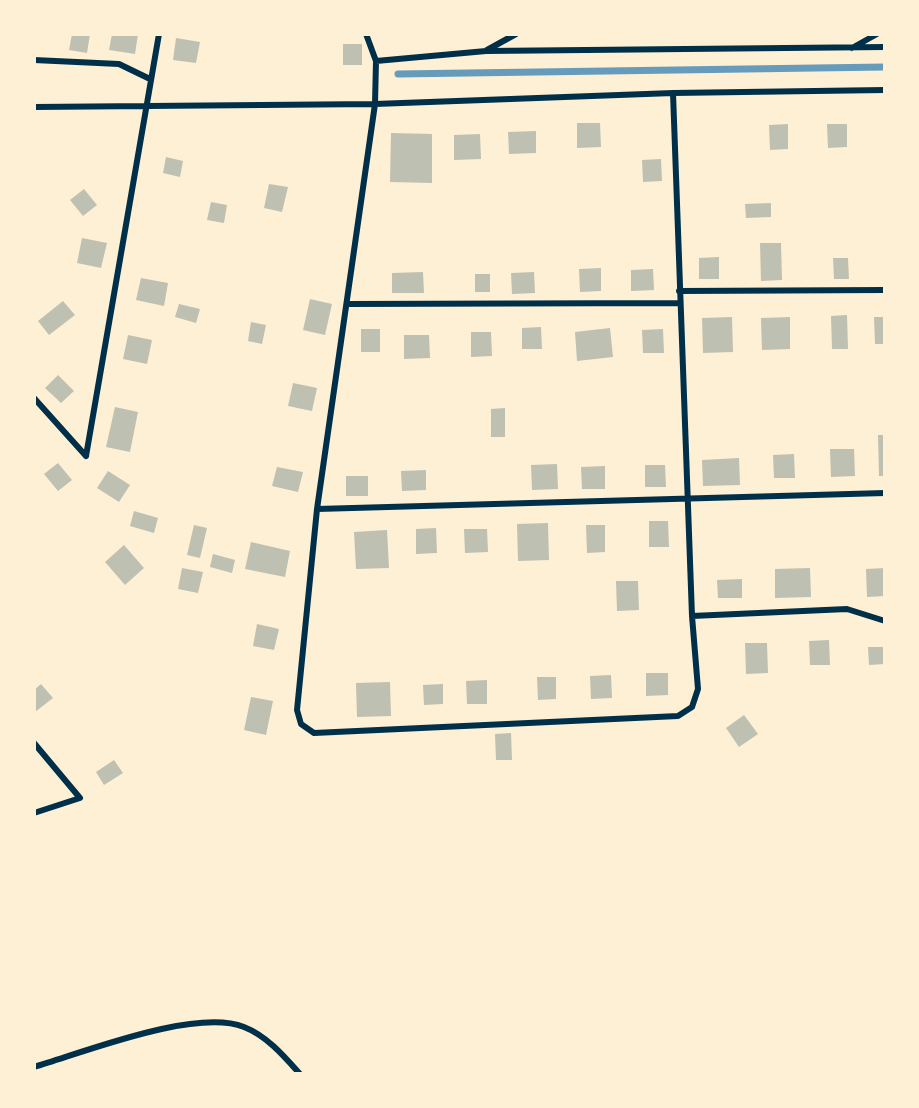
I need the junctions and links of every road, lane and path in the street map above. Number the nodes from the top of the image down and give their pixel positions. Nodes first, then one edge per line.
1 (159, 34) edge
2 (366, 34) edge
3 (516, 34) edge
4 (877, 34) edge
5 (885, 47) edge
6 (851, 48) junction
7 (486, 51) junction
8 (34, 60) edge
9 (376, 61) junction
10 (150, 79) junction
11 (885, 90) edge
12 (673, 93) junction
13 (375, 104) junction
14 (145, 106) junction
15 (34, 107) edge
16 (885, 290) edge
17 (679, 291) junction
18 (679, 303) junction
19 (347, 304) junction
20 (34, 398) edge
21 (885, 493) edge
22 (688, 499) junction
23 (317, 509) junction
24 (692, 616) junction
25 (885, 621) edge
26 (34, 743) edge
27 (34, 813) edge
28 (34, 1067) edge
29 (300, 1074) edge

1 - 10 lane
2 - 9 lane
3 - 7 lane
4 - 6 lane
5 - 6 lane
6 - 7 lane
7 - 9 lane
8 - 10 lane
9 - 13 lane
10 - 14 lane
11 - 12 lane
12 - 13 lane
12 - 17 lane
13 - 14 lane
13 - 19 lane
14 - 15 lane
14 - 20 lane
16 - 17 lane
17 - 18 lane
18 - 19 lane
18 - 22 lane
19 - 23 lane
21 - 22 lane
22 - 23 lane
22 - 24 lane
23 - 24 lane
24 - 25 lane
26 - 27 lane
28 - 29 lane

